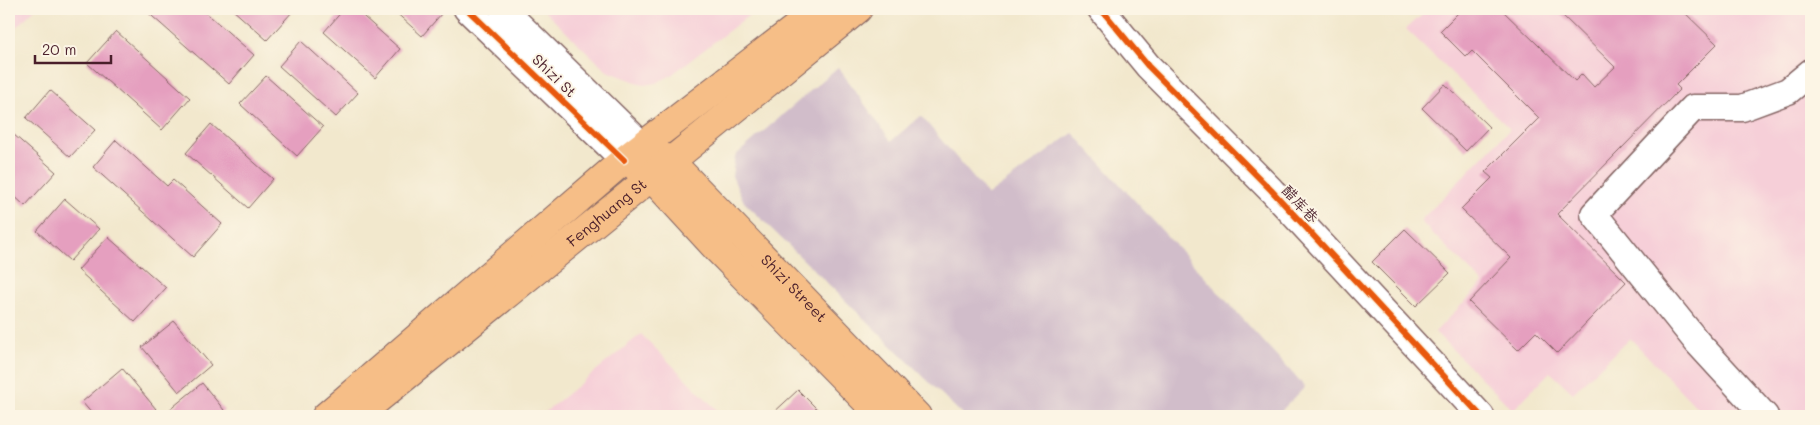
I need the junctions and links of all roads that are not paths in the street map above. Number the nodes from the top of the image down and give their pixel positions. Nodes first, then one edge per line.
1 (466, 9) edge
2 (502, 9) edge
3 (820, 9) edge
4 (858, 9) edge
5 (1101, 9) edge
6 (1811, 72) edge
7 (633, 153) junction
8 (661, 169) junction
9 (326, 416) edge
10 (357, 416) edge
11 (881, 416) edge
12 (917, 416) edge
13 (1481, 416) edge
14 (1765, 416) edge

1 - 7 street, Shizi St
2 - 7 street, Shizi St
3 - 7 main road, Fenghuang St
4 - 8 main road, Fenghuang St
5 - 13 street, 醋库巷
6 - 14 street
7 - 8 main road, Shizi St
7 - 9 main road, Fenghuang St
8 - 10 main road, Fenghuang St
8 - 11 main road, Shizi Street
8 - 12 main road, Shizi Street

